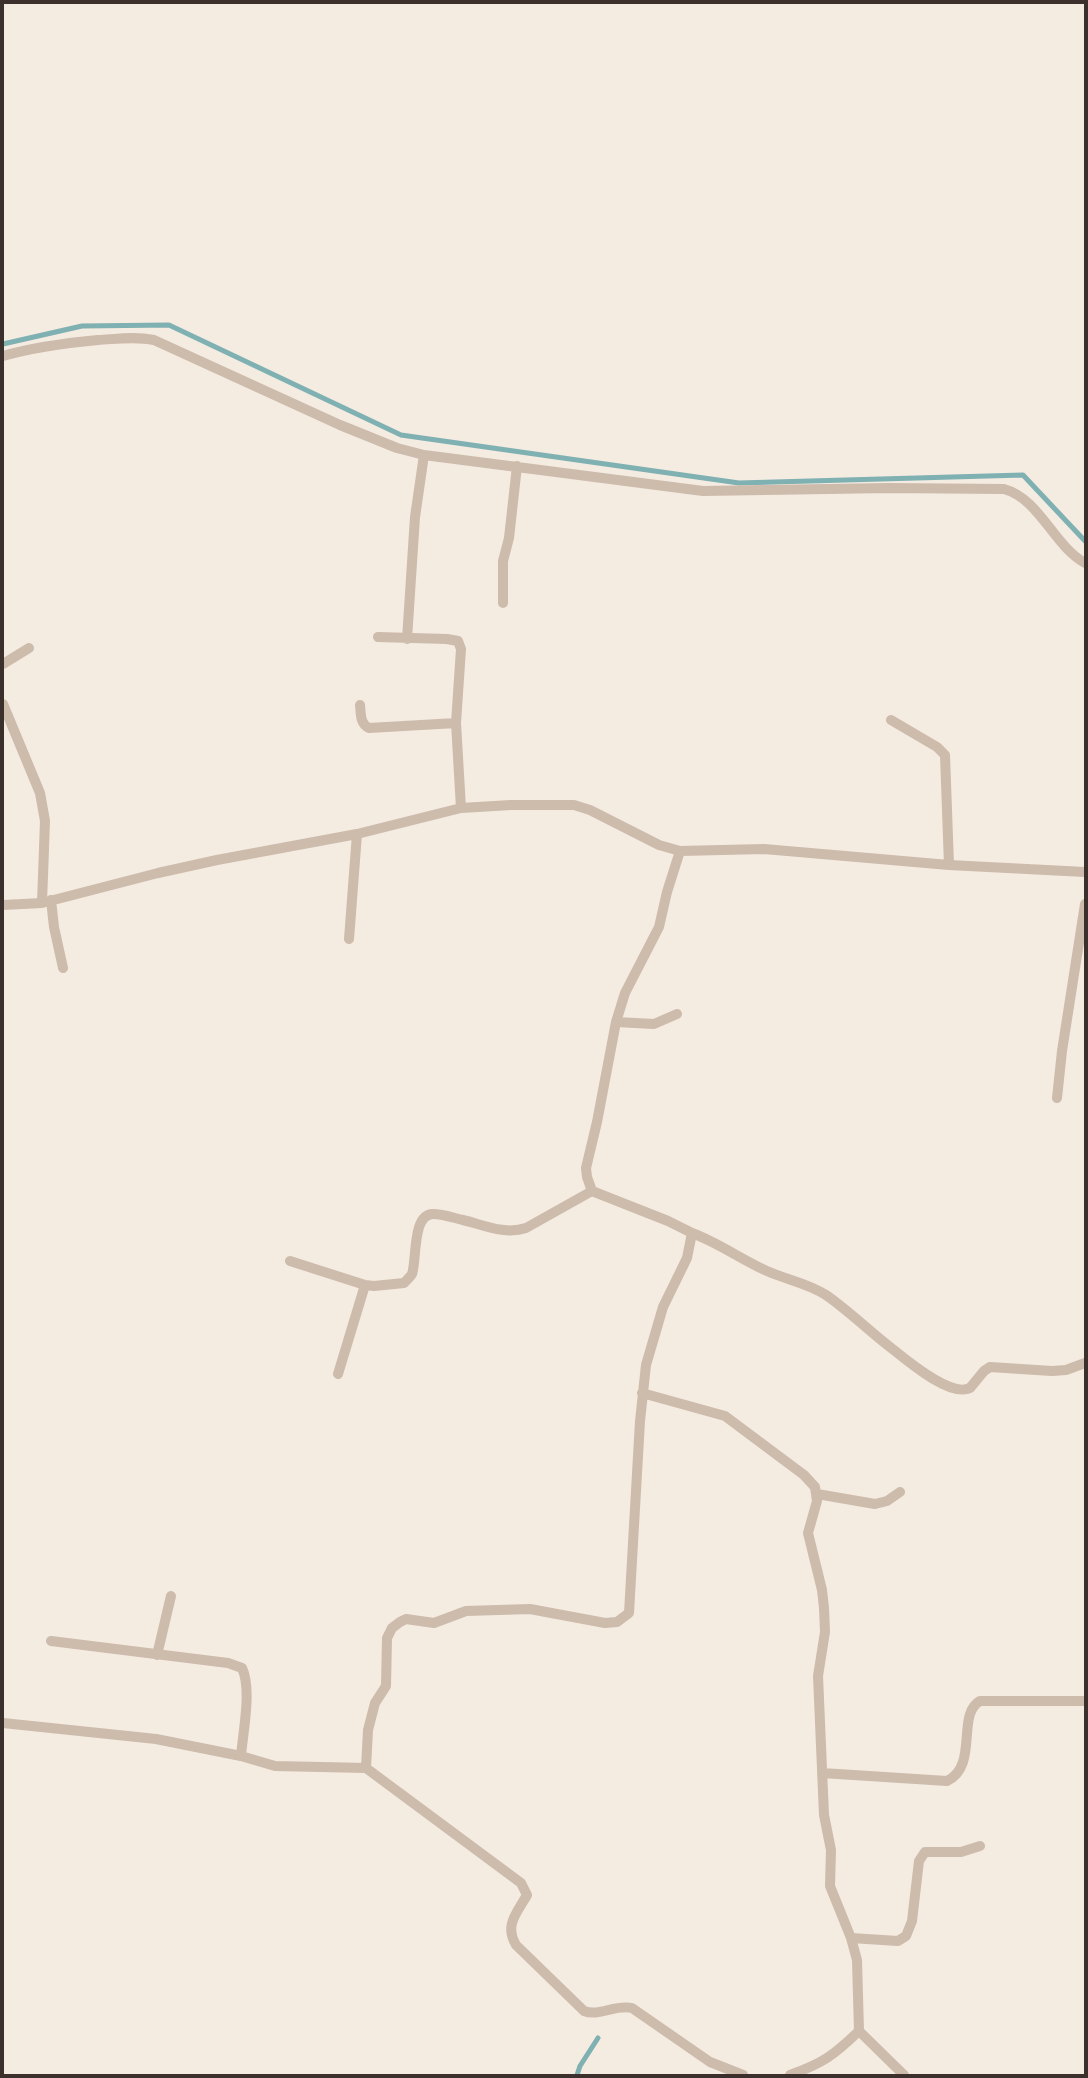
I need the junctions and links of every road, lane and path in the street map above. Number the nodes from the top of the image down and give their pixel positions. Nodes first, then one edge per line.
1 (3, 356) edge
2 (424, 455) junction
3 (517, 466) junction
4 (1085, 563) edge
5 (503, 603) dead end
6 (378, 637) dead end
7 (407, 639) junction
8 (29, 648) dead end
9 (3, 664) edge
10 (3, 704) edge
11 (360, 705) dead end
12 (891, 720) dead end
13 (456, 723) junction
14 (461, 808) junction
15 (357, 834) junction
16 (680, 851) junction
17 (949, 865) junction
18 (1085, 872) edge
19 (47, 902) junction
20 (3, 904) edge
21 (1085, 904) edge
22 (349, 939) dead end
23 (63, 968) dead end
24 (677, 1014) dead end
25 (616, 1022) junction
26 (1057, 1098) dead end
27 (592, 1191) junction
28 (692, 1233) junction
29 (290, 1261) dead end
30 (365, 1285) junction
31 (1085, 1363) edge
32 (338, 1374) dead end
33 (642, 1393) junction
34 (900, 1492) dead end
35 (817, 1494) junction
36 (171, 1596) dead end
37 (51, 1641) dead end
38 (157, 1655) junction
39 (1085, 1701) edge
40 (3, 1723) edge
41 (241, 1756) junction
42 (366, 1768) junction
43 (822, 1773) junction
44 (980, 1846) dead end
45 (852, 1938) junction
46 (859, 2031) junction
47 (743, 2075) edge
48 (790, 2075) edge
49 (904, 2075) edge

1 - 2 street
2 - 3 street
2 - 7 street
3 - 4 street
3 - 5 street
6 - 7 street
7 - 13 street
8 - 9 street
10 - 19 street
11 - 13 street
12 - 17 street
13 - 14 street
14 - 15 street
14 - 16 street
15 - 19 street
15 - 22 street
16 - 17 street
16 - 25 street
17 - 18 street
19 - 20 street
19 - 23 street
21 - 26 street
24 - 25 street
25 - 27 street
27 - 28 street
27 - 30 street
28 - 31 street
28 - 33 street
29 - 30 street
30 - 32 street
33 - 35 street
33 - 42 street
34 - 35 street
35 - 43 street
36 - 38 street
37 - 38 street
38 - 41 street
39 - 43 street
40 - 41 street
41 - 42 street
42 - 47 street
43 - 45 street
44 - 45 street
45 - 46 street
46 - 48 street
46 - 49 street

